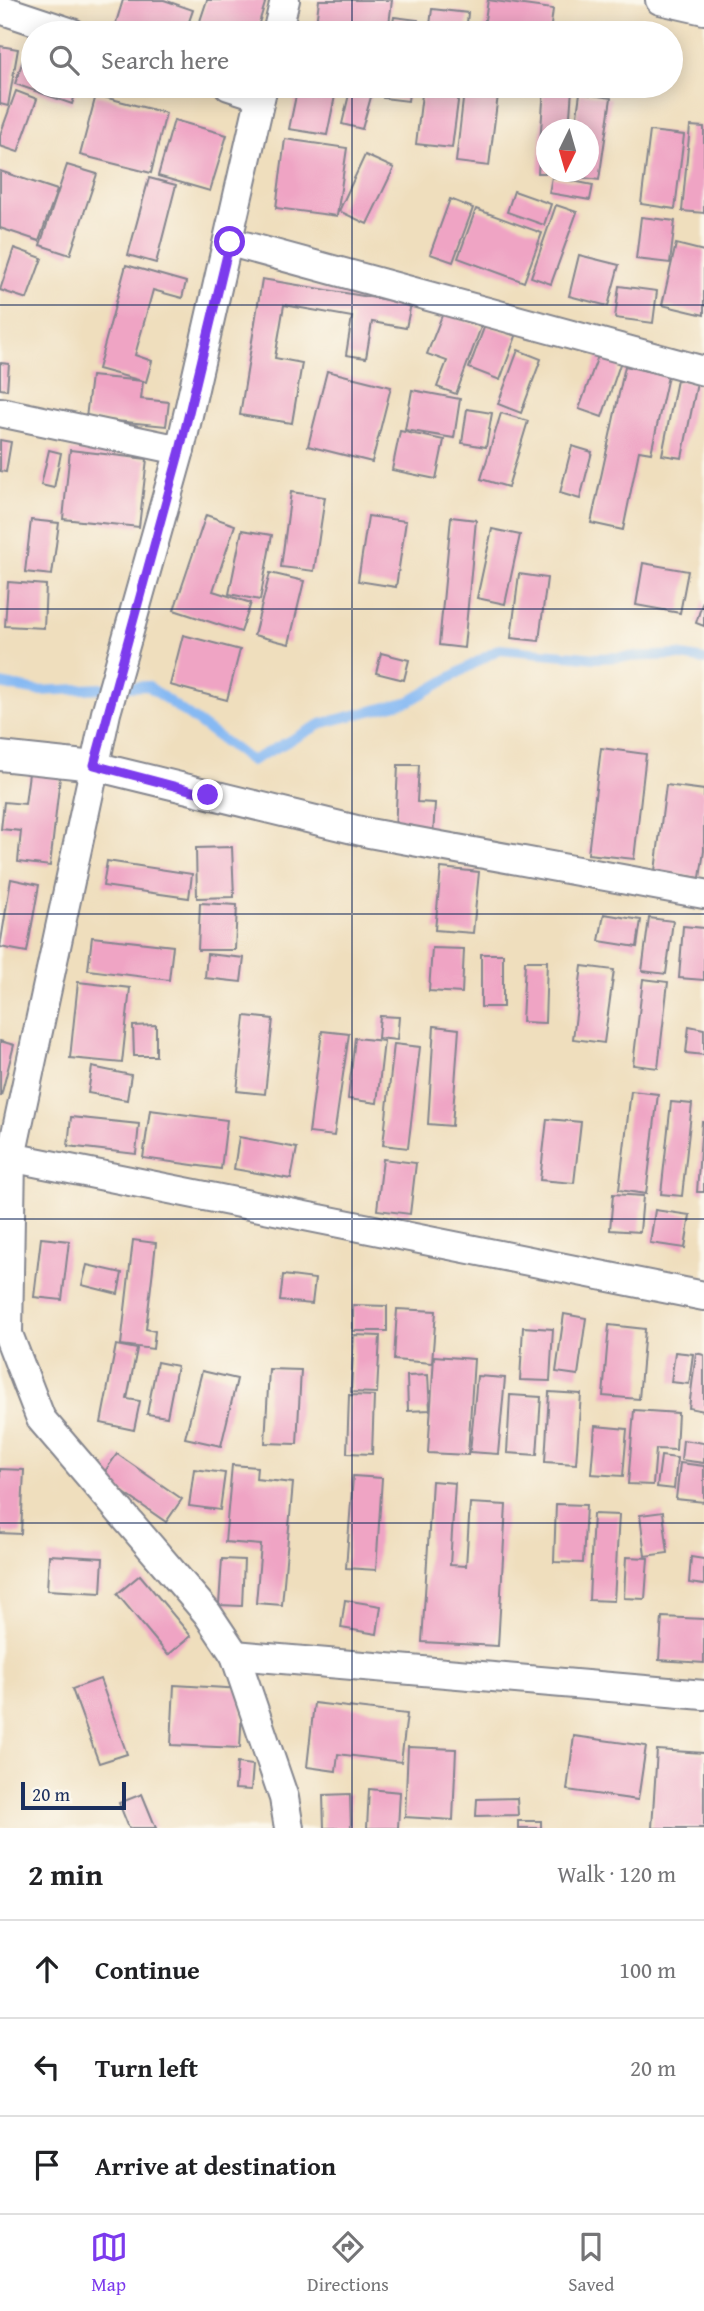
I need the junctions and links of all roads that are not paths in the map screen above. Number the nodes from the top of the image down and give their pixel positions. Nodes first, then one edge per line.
1 (285, 0) edge
2 (660, 0) edge
3 (0, 9) edge
4 (704, 10) edge
5 (36, 21) edge
6 (280, 21) edge
7 (261, 98) edge
8 (230, 242) junction
9 (704, 371) edge
10 (0, 412) edge
11 (180, 450) junction
12 (0, 756) edge
13 (94, 765) junction
14 (704, 894) edge
15 (5, 1156) edge
16 (704, 1296) edge
17 (235, 1655) junction
18 (704, 1695) edge
19 (289, 1828) edge

1 - 6 street
2 - 4 street
3 - 5 street
7 - 8 street
8 - 9 street
8 - 11 street
10 - 11 street
11 - 13 street
12 - 13 street
13 - 14 street
13 - 15 street
15 - 16 street
15 - 17 street
17 - 18 street
17 - 19 street

